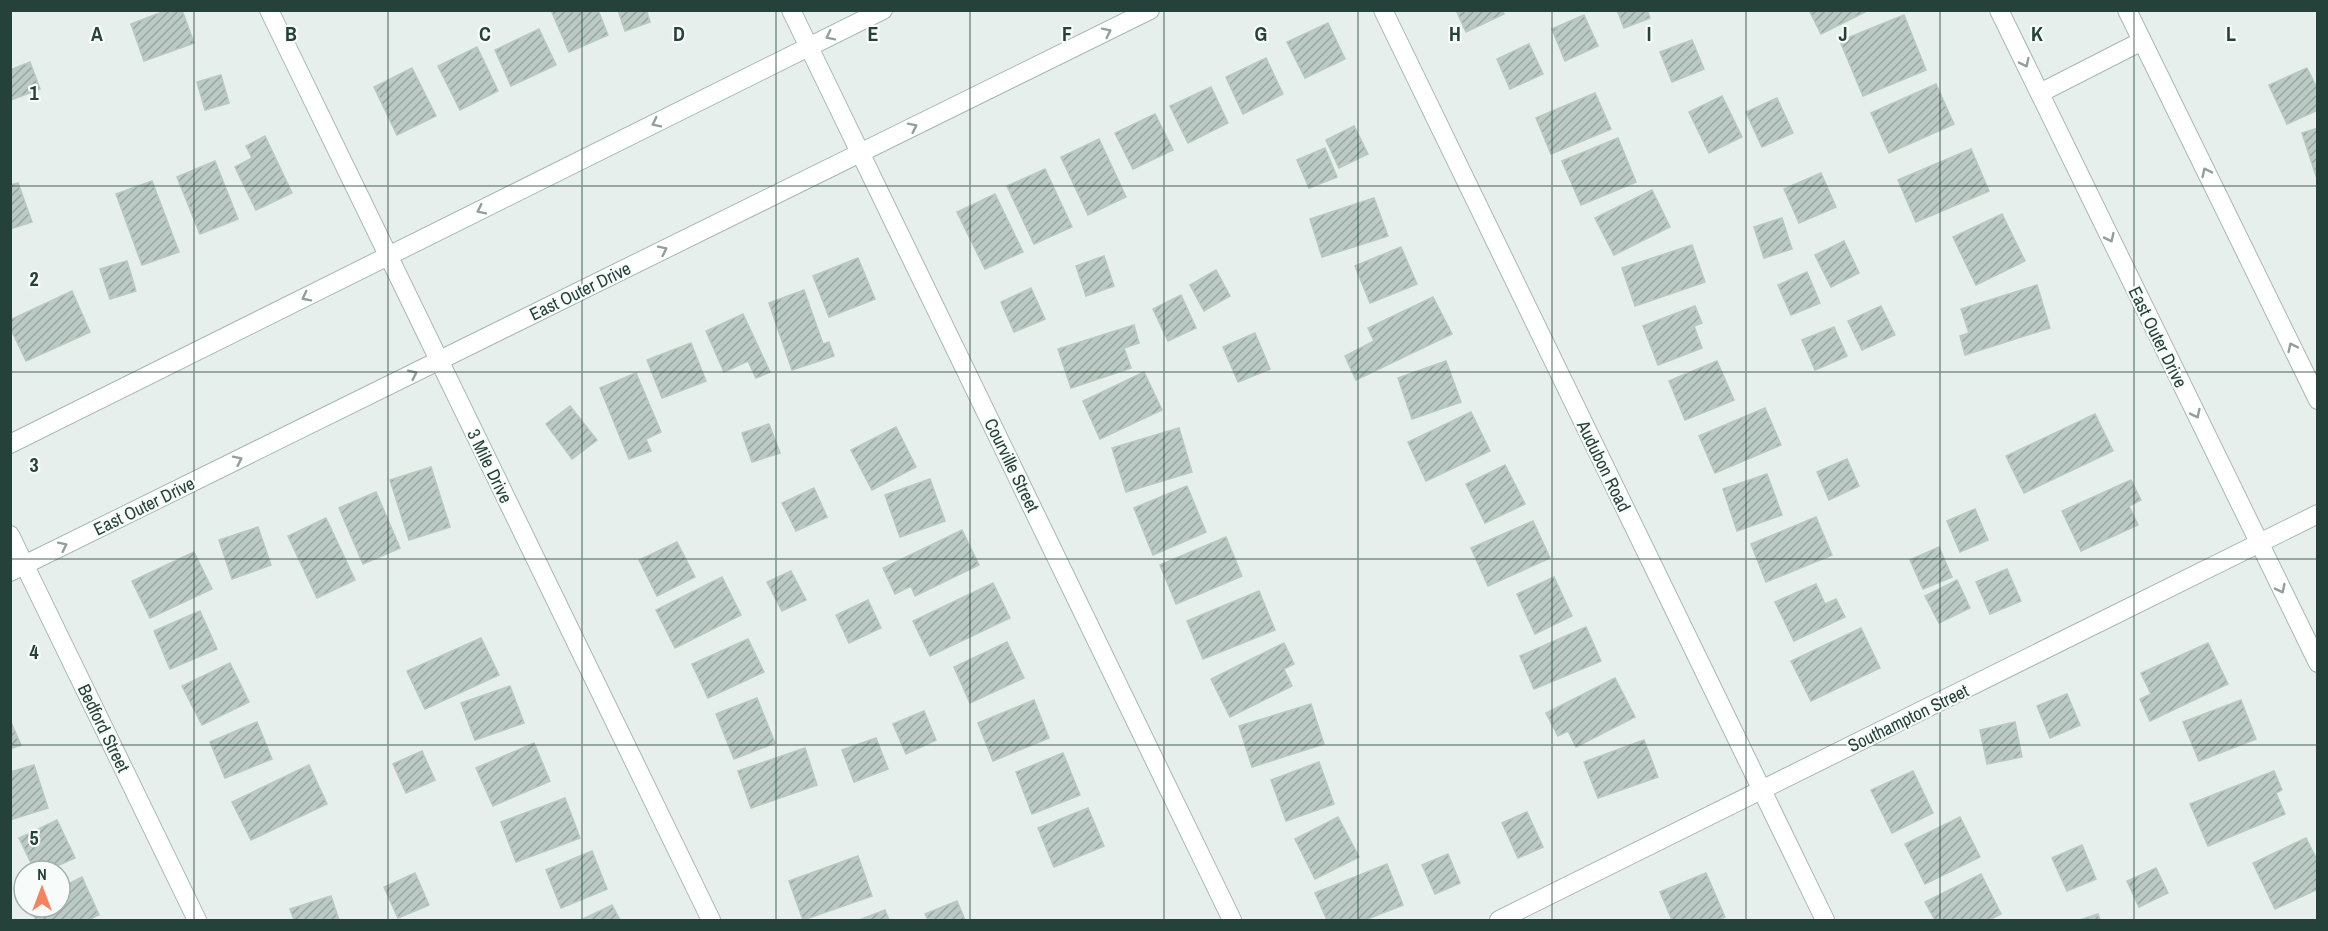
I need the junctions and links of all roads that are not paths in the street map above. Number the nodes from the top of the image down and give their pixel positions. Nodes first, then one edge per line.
1 (269, 10) edge
2 (791, 10) edge
3 (883, 10) edge
4 (1150, 10) edge
5 (1383, 10) edge
6 (2000, 10) edge
7 (2127, 10) edge
8 (2142, 41) junction
9 (809, 47) junction
10 (2040, 93) junction
11 (861, 153) junction
12 (388, 256) junction
13 (439, 361) junction
14 (2318, 400) edge
15 (10, 444) edge
16 (2318, 514) edge
17 (10, 535) edge
18 (2259, 543) junction
19 (18, 568) edge
20 (2318, 663) edge
21 (1762, 790) junction
22 (197, 921) edge
23 (711, 921) edge
24 (1232, 921) edge
25 (1499, 921) edge
26 (1825, 921) edge

1 - 12 street, 3 Mile Drive
2 - 9 street, Courville Street
3 -> 9 street
11 -> 4 street, East Outer Drive
5 - 21 street, Audubon Road
6 -> 10 street, East Outer Drive
7 - 8 street
8 - 10 street
14 -> 8 street
9 - 11 street, Courville Street
9 -> 12 street
10 -> 18 street, East Outer Drive
13 -> 11 street, East Outer Drive
11 - 24 street, Courville Street
12 - 13 street, 3 Mile Drive
12 -> 15 street
19 -> 13 street, East Outer Drive
13 - 23 street, 3 Mile Drive
16 - 18 street, Southampton Street
17 - 19 street, Bedford Street
18 -> 20 street, East Outer Drive
18 - 21 street, Southampton Street
19 - 22 street, Bedford Street
21 - 25 street, Southampton Street
21 - 26 street, Audubon Road

